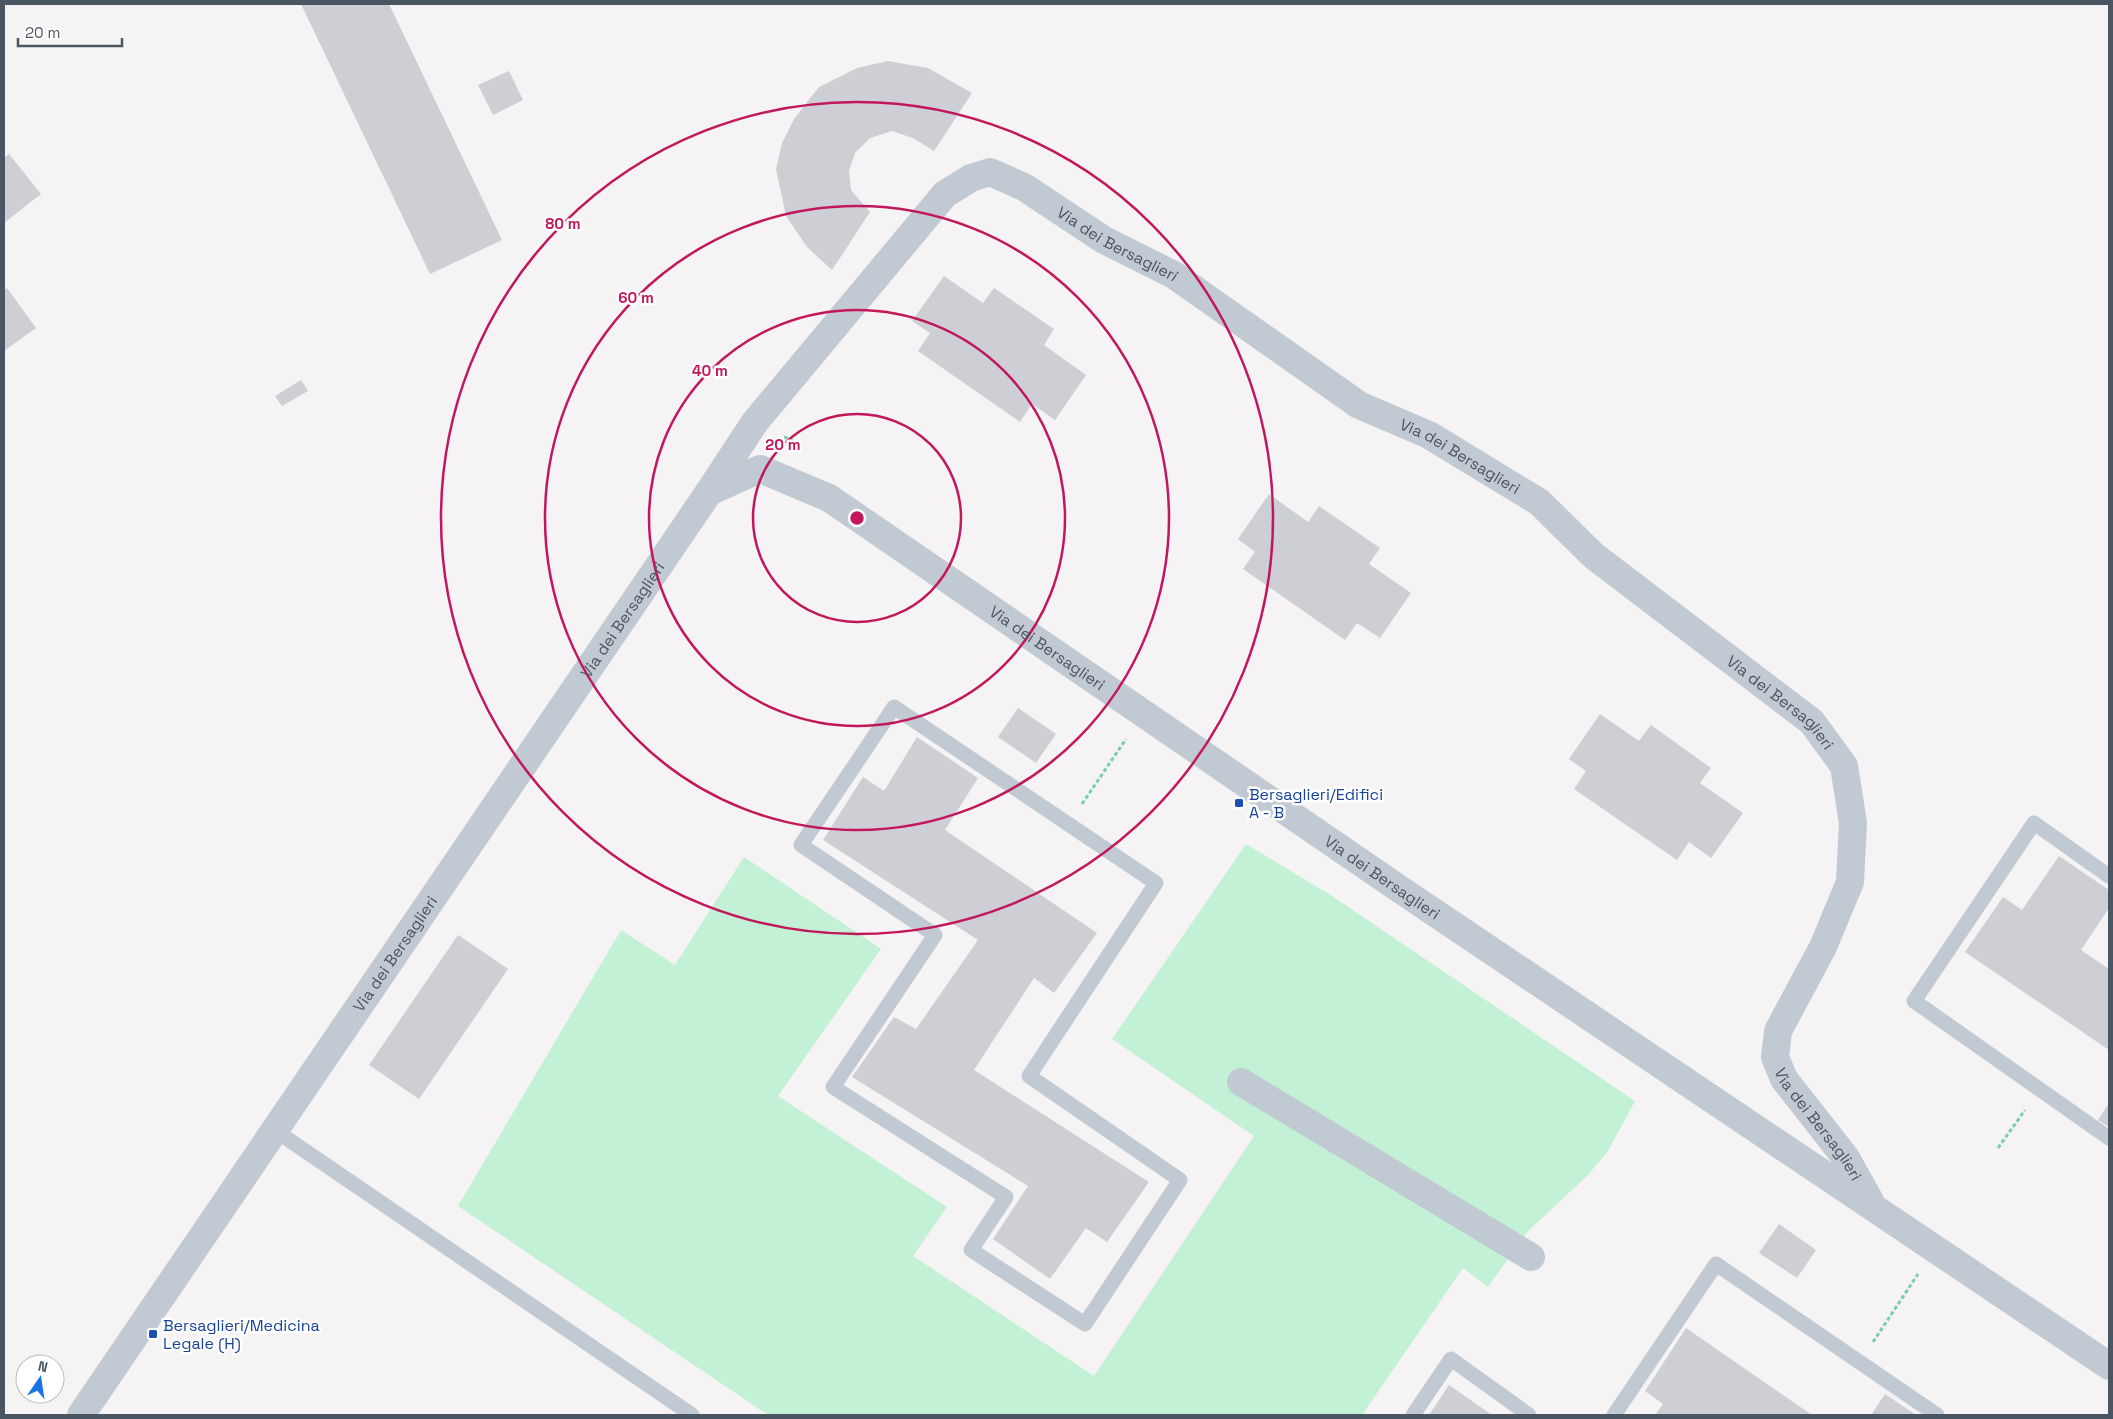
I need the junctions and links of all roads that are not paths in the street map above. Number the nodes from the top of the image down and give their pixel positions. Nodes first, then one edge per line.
1 (709, 492) junction
2 (894, 707) joint
3 (2109, 876) edge
4 (1241, 1082) dead end
5 (276, 1131) junction
6 (2109, 1138) edge
7 (1872, 1206) junction
8 (1531, 1256) dead end
9 (2109, 1366) edge
10 (81, 1415) edge
11 (692, 1415) edge
12 (1413, 1415) edge
13 (1529, 1415) edge
14 (1614, 1415) edge
15 (1937, 1415) edge

1 - 5 street, Via dei Bersaglieri
1 - 7 street, Via dei Bersaglieri
1 - 7 street, Via dei Bersaglieri
2 - 2 lane
3 - 6 lane
4 - 8 street
5 - 10 street, Via dei Bersaglieri
5 - 11 lane
7 - 9 street, Via dei Bersaglieri
12 - 13 lane
14 - 15 lane

